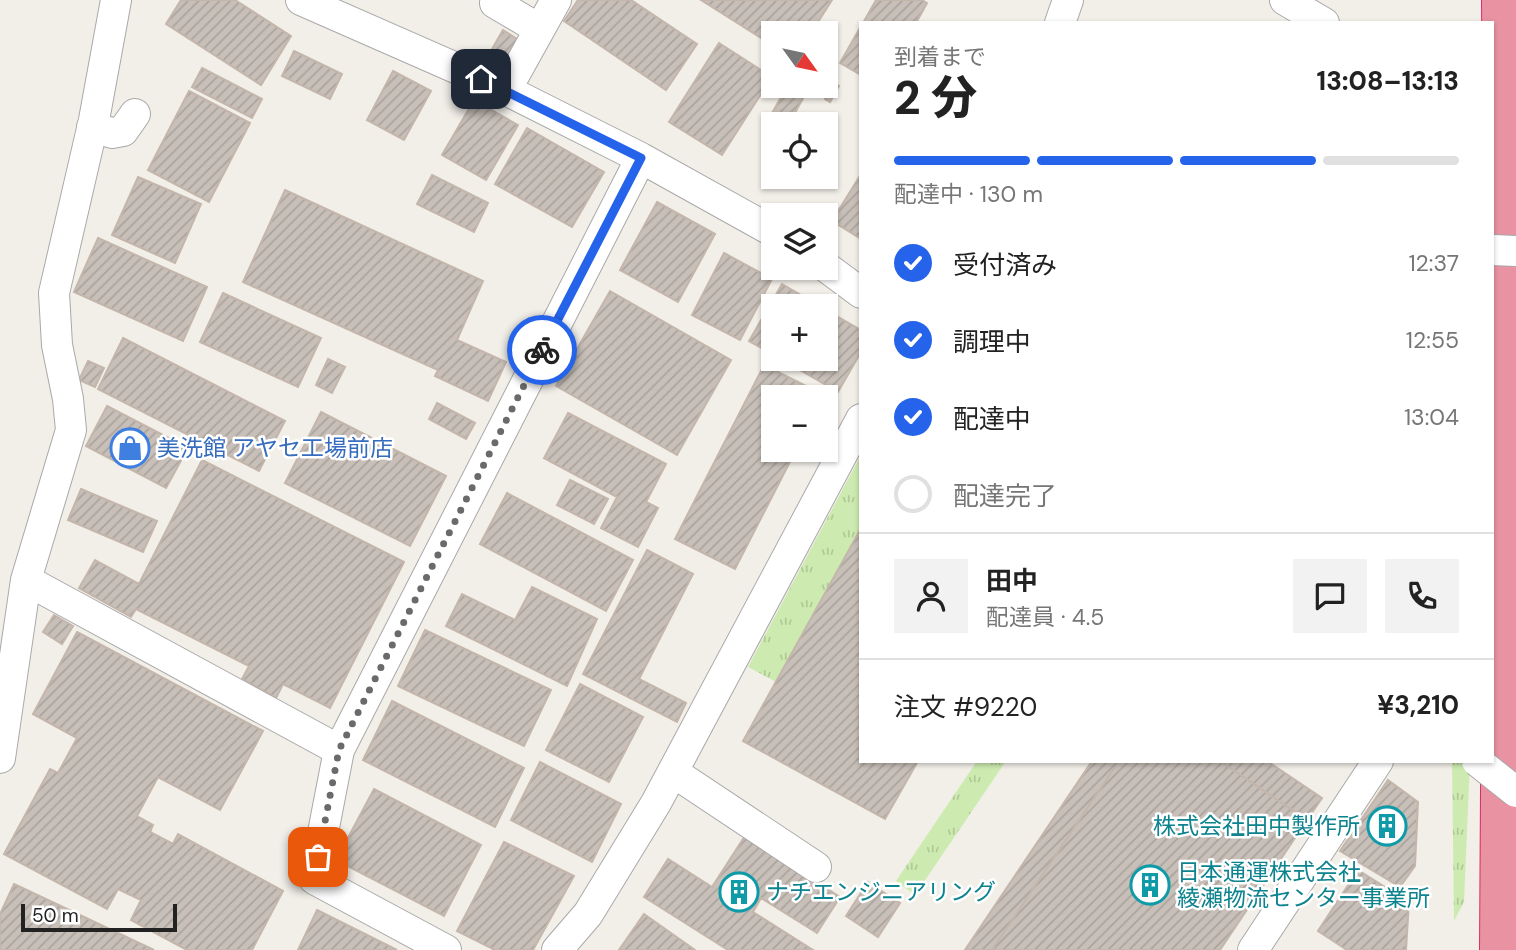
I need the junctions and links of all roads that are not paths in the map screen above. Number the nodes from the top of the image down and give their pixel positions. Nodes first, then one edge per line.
1 (116, 0) edge
2 (301, 0) edge
3 (497, 0) edge
4 (556, 0) edge
5 (1068, 0) edge
6 (1285, 0) edge
7 (1501, 0) edge
8 (1061, 21) edge
9 (1321, 21) edge
10 (539, 29) junction
11 (506, 90) junction
12 (135, 114) dead end
13 (92, 127) junction
14 (641, 158) junction
15 (761, 225) edge
16 (1494, 250) edge
17 (1516, 251) edge
18 (838, 276) edge
19 (859, 292) edge
20 (1503, 322) junction
21 (859, 423) edge
22 (1494, 462) edge
23 (26, 580) junction
24 (339, 750) junction
25 (0, 758) edge
26 (1377, 763) edge
27 (1480, 763) edge
28 (1488, 763) edge
29 (673, 772) junction
30 (1516, 792) edge
31 (816, 867) dead end
32 (446, 950) edge
33 (558, 950) edge
34 (1253, 950) edge
35 (1477, 950) edge
36 (1499, 950) edge

1 - 13 street
2 - 11 street
3 - 10 street
4 - 10 street
5 - 8 street
6 - 9 street
7 - 20 highway
10 - 11 street
11 - 14 street
12 - 13 street
13 - 23 street
14 - 15 street
14 - 24 street
16 - 17 street, bridge
18 - 19 street
20 - 22 highway
20 - 36 highway
21 - 29 street
23 - 24 street
23 - 25 street
24 - 32 street
26 - 34 street
27 - 30 street, bridge
28 - 35 highway
29 - 31 street
29 - 33 street

